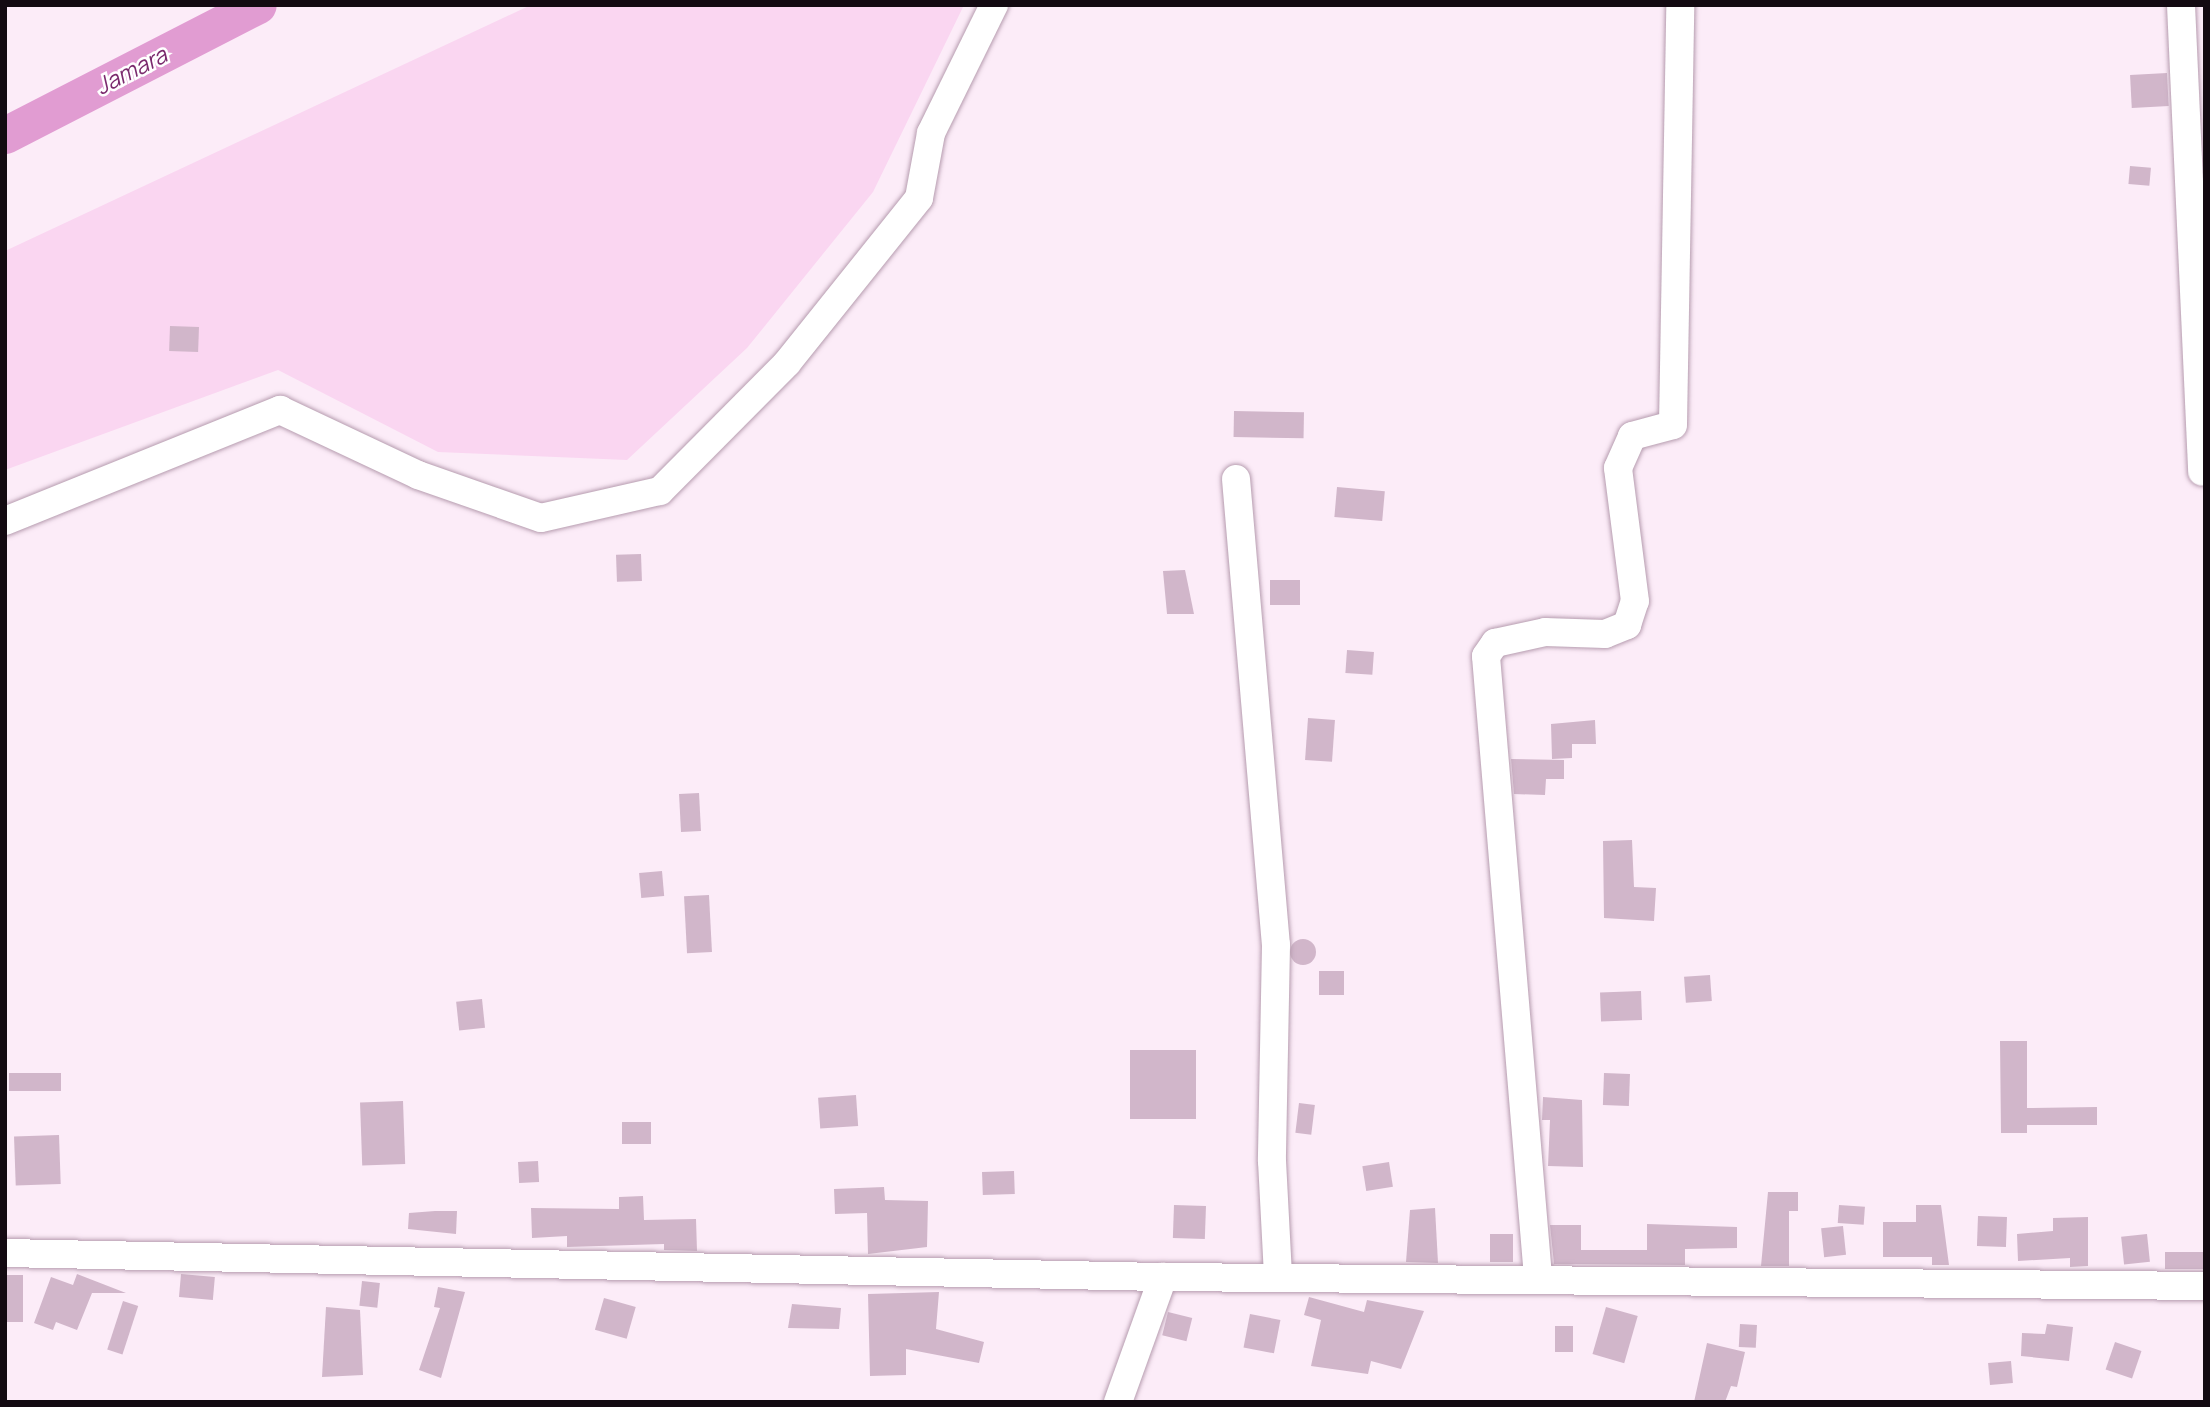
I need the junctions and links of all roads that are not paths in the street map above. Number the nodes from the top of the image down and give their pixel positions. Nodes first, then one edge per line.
1 (994, 5) edge
2 (1680, 5) edge
3 (2181, 5) edge
4 (2202, 472) dead end
5 (1236, 479) dead end
6 (5, 521) edge
7 (5, 1253) edge
8 (1163, 1277) junction
9 (1278, 1277) junction
10 (1538, 1277) junction
11 (2205, 1286) edge
12 (1118, 1402) edge

1 - 6 street
2 - 10 street
3 - 4 street
5 - 9 street
7 - 8 street
8 - 9 street
8 - 12 street
9 - 10 street
10 - 11 street

